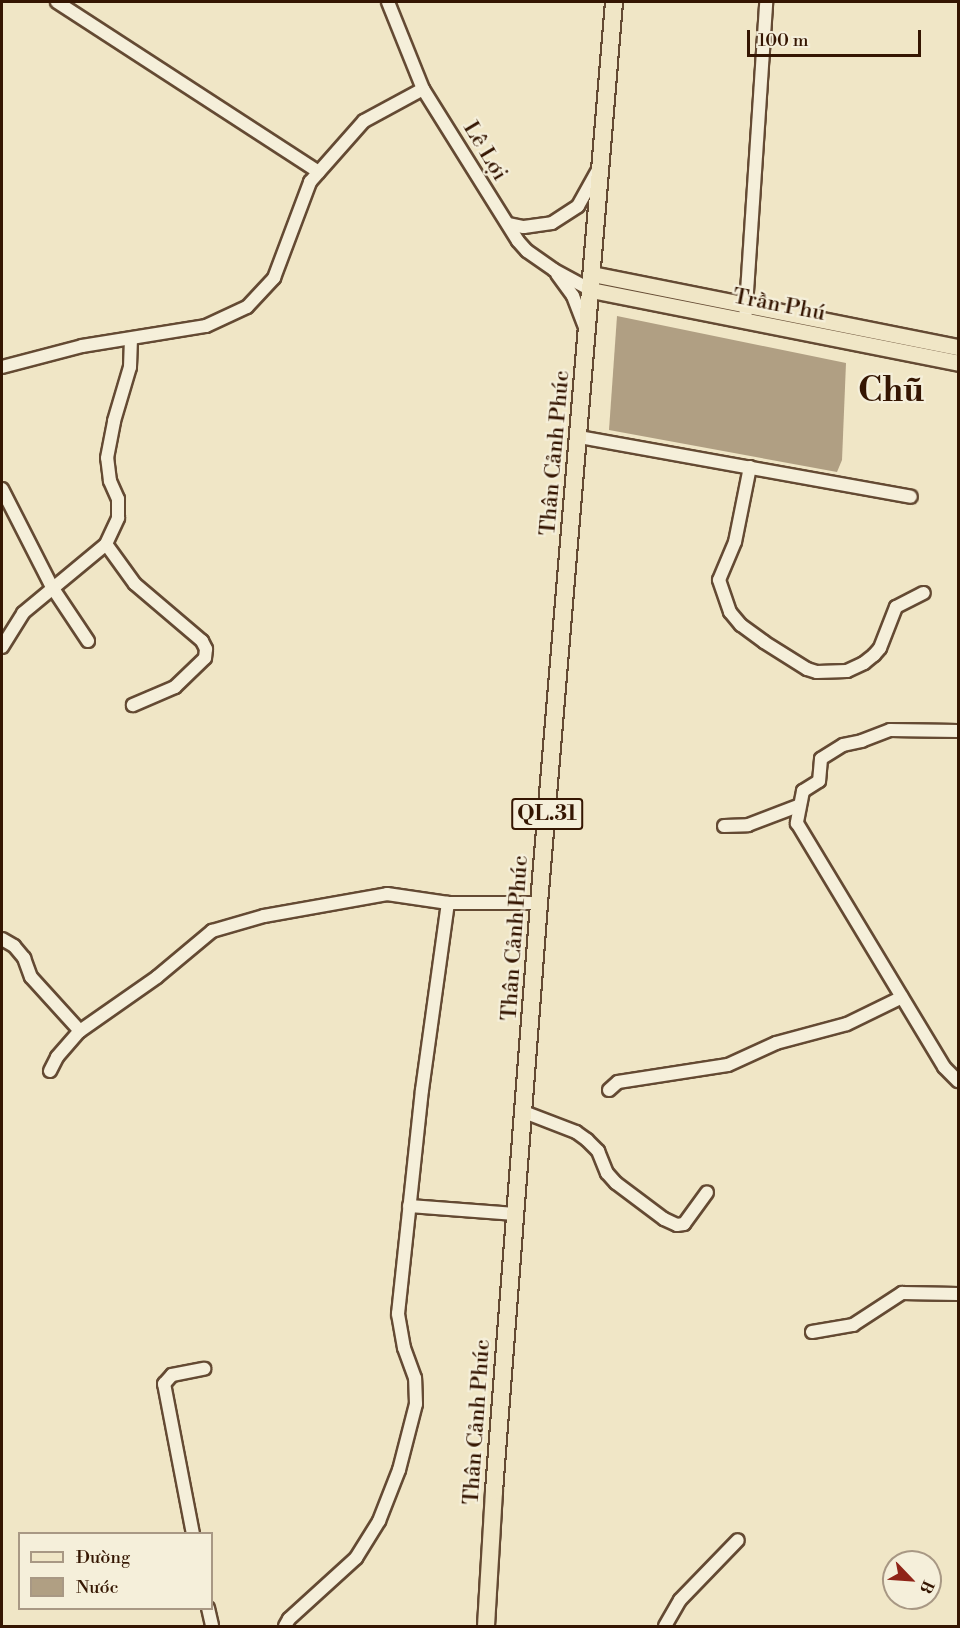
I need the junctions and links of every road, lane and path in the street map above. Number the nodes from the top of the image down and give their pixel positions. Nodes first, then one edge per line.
1 (57, 2) edge
2 (388, 2) edge
3 (614, 2) edge
4 (765, 2) edge
5 (423, 89) junction
6 (601, 166) junction
7 (319, 172) junction
8 (508, 224) junction
9 (554, 270) junction
10 (592, 282) junction
11 (746, 306) junction
12 (746, 322) junction
13 (587, 334) junction
14 (131, 339) junction
15 (958, 347) edge
16 (958, 363) edge
17 (2, 367) edge
18 (579, 437) junction
19 (750, 467) junction
20 (2, 489) edge
21 (911, 497) dead end
22 (106, 544) junction
23 (52, 587) junction
24 (924, 592) dead end
25 (88, 641) dead end
26 (2, 647) edge
27 (133, 705) dead end
28 (958, 731) edge
29 (798, 806) junction
30 (724, 825) dead end
31 (448, 903) junction
32 (540, 903) junction
33 (2, 939) edge
34 (902, 997) junction
35 (80, 1031) junction
36 (50, 1071) dead end
37 (958, 1081) edge
38 (609, 1090) dead end
39 (524, 1112) junction
40 (707, 1192) dead end
41 (409, 1206) junction
42 (516, 1214) junction
43 (958, 1293) edge
44 (812, 1332) dead end
45 (204, 1369) dead end
46 (193, 1532) edge
47 (738, 1540) dead end
48 (208, 1610) edge
49 (212, 1626) edge
50 (285, 1626) edge
51 (486, 1626) edge
52 (665, 1626) edge

1 - 7 street
2 - 5 street, Lê Lợi
3 - 6 highway, Thân Cảnh Phúc / QL.31
4 - 11 street
5 - 7 street
5 - 8 street, Lê Lợi
6 - 8 street
6 - 10 highway, Thân Cảnh Phúc / QL.31
7 - 14 street
8 - 9 street, Lê Lợi
9 - 10 street, Lê Lợi
9 - 13 street
10 - 11 main road, Trần Phú
10 - 12 main road, Trần Phú
10 - 13 highway, Thân Cảnh Phúc / QL.31
11 - 12 street
11 - 15 main road, Trần Phú
12 - 16 main road, Trần Phú
13 - 18 highway, Thân Cảnh Phúc / QL.31
14 - 17 street
14 - 22 street
18 - 19 street
18 - 32 highway, Thân Cảnh Phúc / QL.31
19 - 21 street
19 - 24 street
20 - 23 street
22 - 23 street
22 - 27 street
23 - 25 street
23 - 26 street
28 - 29 street
29 - 30 street
29 - 34 street
31 - 32 street
31 - 35 street
31 - 41 street
32 - 39 highway, Thân Cảnh Phúc / QL.31
33 - 35 street
34 - 37 street
34 - 38 street
35 - 36 street
39 - 40 street
39 - 42 highway, Thân Cảnh Phúc / QL.31
41 - 42 street
41 - 50 street
42 - 51 highway, Thân Cảnh Phúc / QL.31
43 - 44 street
45 - 46 street
47 - 52 street
48 - 49 street

